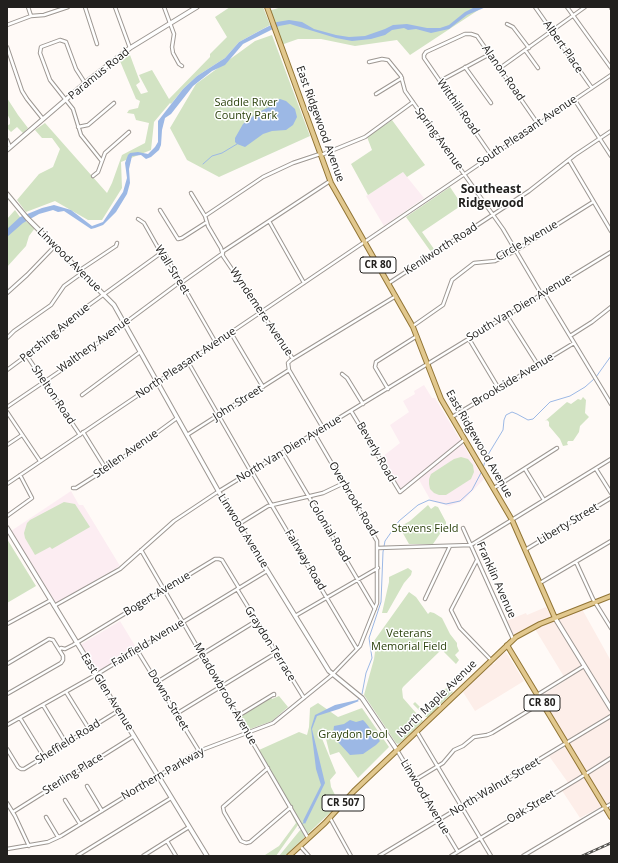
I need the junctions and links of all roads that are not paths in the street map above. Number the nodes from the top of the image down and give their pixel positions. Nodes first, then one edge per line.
1 (28, 7) edge
2 (56, 7) edge
3 (68, 7) edge
4 (85, 7) edge
5 (115, 7) edge
6 (164, 7) edge
7 (197, 7) edge
8 (267, 7) edge
9 (535, 7) edge
10 (567, 7) edge
11 (585, 7) edge
12 (57, 11) junction
13 (573, 15) junction
14 (31, 16) junction
15 (170, 24) junction
16 (507, 24) dead end
17 (7, 25) edge
18 (552, 31) junction
19 (97, 44) dead end
20 (7, 47) edge
21 (130, 48) junction
22 (528, 48) junction
23 (525, 50) junction
24 (490, 54) junction
25 (425, 59) joint
26 (369, 62) dead end
27 (182, 66) dead end
28 (465, 67) junction
29 (500, 68) junction
30 (538, 68) dead end
31 (611, 68) edge
32 (611, 74) edge
33 (402, 78) junction
34 (440, 81) junction
35 (85, 83) junction
36 (592, 88) junction
37 (376, 94) dead end
38 (574, 99) junction
39 (66, 100) junction
40 (114, 102) dead end
41 (413, 102) junction
42 (490, 103) dead end
43 (43, 119) junction
44 (538, 124) junction
45 (78, 126) junction
46 (611, 131) edge
47 (129, 132) dead end
48 (600, 139) junction
49 (7, 140) edge
50 (9, 148) edge
51 (320, 154) junction
52 (491, 155) junction
53 (611, 156) edge
54 (102, 160) junction
55 (568, 160) junction
56 (464, 174) junction
57 (93, 176) dead end
58 (330, 181) junction
59 (191, 193) dead end
60 (7, 194) edge
61 (593, 202) junction
62 (160, 210) dead end
63 (492, 215) junction
64 (205, 216) junction
65 (138, 219) dead end
66 (269, 221) junction
67 (207, 222) junction
68 (611, 231) edge
69 (364, 242) junction
70 (117, 243) dead end
71 (55, 246) junction
72 (515, 251) junction
73 (611, 252) edge
74 (160, 253) junction
75 (222, 253) junction
76 (82, 272) junction
77 (181, 282) junction
78 (304, 283) junction
79 (388, 283) junction
80 (7, 293) edge
81 (104, 294) junction
82 (543, 294) junction
83 (396, 296) junction
84 (611, 307) edge
85 (261, 312) junction
86 (507, 316) junction
87 (124, 324) junction
88 (413, 326) junction
89 (231, 333) junction
90 (416, 336) junction
91 (570, 336) junction
92 (7, 338) edge
93 (469, 339) junction
94 (216, 343) junction
95 (574, 343) junction
96 (140, 352) junction
97 (27, 356) junction
98 (293, 359) junction
99 (188, 362) junction
100 (428, 364) junction
101 (538, 365) junction
102 (7, 370) edge
103 (289, 370) junction
104 (342, 374) dead end
105 (44, 382) junction
106 (157, 383) junction
107 (263, 387) junction
108 (388, 389) junction
109 (498, 389) junction
110 (82, 395) dead end
111 (362, 404) junction
112 (611, 404) edge
113 (7, 407) edge
114 (352, 410) junction
115 (7, 412) edge
116 (218, 415) junction
117 (451, 417) junction
118 (177, 418) junction
119 (323, 428) junction
120 (84, 432) junction
121 (314, 434) junction
122 (22, 435) junction
123 (80, 435) junction
124 (187, 435) junction
125 (465, 439) junction
126 (7, 445) edge
127 (557, 448) dead end
128 (283, 453) junction
129 (611, 459) edge
130 (40, 461) junction
131 (106, 469) junction
132 (525, 469) junction
133 (596, 469) junction
134 (252, 472) junction
135 (20, 475) junction
136 (344, 483) junction
137 (7, 484) edge
138 (73, 488) dead end
139 (494, 488) junction
140 (219, 492) junction
141 (611, 493) edge
142 (309, 496) junction
143 (611, 498) edge
144 (544, 500) junction
145 (272, 505) junction
146 (7, 516) edge
147 (512, 520) junction
148 (239, 524) junction
149 (7, 528) edge
150 (463, 528) dead end
151 (611, 541) edge
152 (471, 545) junction
153 (450, 546) junction
154 (380, 548) junction
155 (141, 550) junction
156 (525, 550) junction
157 (477, 560) junction
158 (576, 562) junction
159 (378, 568) junction
160 (268, 570) junction
161 (358, 579) junction
162 (539, 583) junction
163 (238, 589) junction
164 (164, 590) junction
165 (611, 596) edge
166 (326, 598) junction
167 (425, 599) dead end
168 (51, 600) junction
169 (595, 602) junction
170 (54, 606) junction
171 (375, 610) junction
172 (295, 616) junction
173 (555, 618) junction
174 (256, 621) junction
175 (183, 622) junction
176 (7, 624) edge
177 (611, 628) edge
178 (513, 639) junction
179 (76, 643) junction
180 (507, 645) junction
181 (65, 649) junction
182 (357, 649) junction
183 (59, 650) junction
184 (137, 650) junction
185 (276, 653) junction
186 (61, 654) junction
187 (202, 654) junction
188 (491, 660) junction
189 (7, 664) edge
190 (584, 666) junction
191 (96, 674) junction
192 (332, 674) junction
193 (157, 682) junction
194 (221, 687) junction
195 (66, 692) junction
196 (7, 694) edge
197 (274, 695) dead end
198 (537, 695) junction
199 (304, 698) junction
200 (541, 703) junction
201 (43, 705) junction
202 (611, 709) edge
203 (118, 711) junction
204 (176, 714) junction
205 (238, 716) junction
206 (611, 716) edge
207 (20, 718) junction
208 (7, 726) edge
209 (89, 729) junction
210 (417, 732) junction
211 (248, 734) junction
212 (134, 736) junction
213 (66, 743) junction
214 (566, 743) junction
215 (7, 749) edge
216 (397, 750) junction
217 (199, 751) junction
218 (44, 757) junction
219 (611, 758) edge
220 (437, 766) junction
221 (268, 768) junction
222 (585, 774) junction
223 (158, 776) junction
224 (415, 780) junction
225 (87, 786) dead end
226 (171, 798) junction
227 (65, 800) dead end
228 (7, 803) edge
229 (611, 804) edge
230 (291, 807) junction
231 (462, 807) junction
232 (605, 807) junction
233 (102, 811) junction
234 (13, 812) junction
235 (46, 818) dead end
236 (330, 818) junction
237 (611, 818) edge
238 (439, 820) junction
239 (80, 824) junction
240 (189, 828) junction
241 (58, 837) junction
242 (309, 838) junction
243 (480, 838) junction
244 (167, 841) junction
245 (29, 846) junction
246 (300, 846) junction
247 (7, 849) edge
248 (458, 852) junction
249 (77, 856) edge
250 (143, 856) edge
251 (176, 856) edge
252 (207, 856) edge
253 (289, 856) edge
254 (309, 856) edge
255 (351, 856) edge
256 (379, 856) edge
257 (451, 856) edge
258 (491, 856) edge
259 (523, 856) edge

1 - 14 street
2 - 12 street
3 - 12 street
4 - 19 street
5 - 21 street
6 - 15 street
7 - 15 main road, Paramus Road
8 - 51 main road, East Ridgewood Avenue / CR 80
9 - 18 street, Albert Place
10 - 13 street
11 - 13 street
12 - 14 street
13 - 18 street
13 - 31 street
14 - 17 street
15 - 21 main road, Paramus Road
15 - 27 street
16 - 22 street
18 - 22 street
18 - 36 street, Albert Place
20 - 43 street
21 - 35 main road, Paramus Road
22 - 23 street
23 - 29 street
23 - 30 street
24 - 25 street, Alanon Road
24 - 28 street
24 - 29 street, Alanon Road
25 - 34 street, Witthill Road
26 - 33 street, Spring Avenue
28 - 34 street
28 - 42 street
29 - 44 street, Alanon Road
32 - 36 street, South Pleasant Avenue
33 - 37 street
33 - 41 street, Spring Avenue
34 - 52 street, Witthill Road
35 - 39 main road, Paramus Road
35 - 39 street
36 - 38 street, South Pleasant Avenue
38 - 44 street, South Pleasant Avenue
38 - 48 street
39 - 43 main road, Paramus Road
39 - 45 street
40 - 45 street
41 - 51 street
41 - 56 street, Spring Avenue
43 - 50 main road, Paramus Road
44 - 52 street, South Pleasant Avenue
45 - 54 street
46 - 48 street, Kenilworth Road
47 - 54 street
48 - 53 street
48 - 55 street, Kenilworth Road
49 - 50 street
51 - 58 main road, East Ridgewood Avenue / CR 80
51 - 64 street
52 - 56 street, South Pleasant Avenue
54 - 57 street
55 - 61 street
55 - 63 street, Kenilworth Road
56 - 63 street, Spring Avenue
56 - 69 street, South Pleasant Avenue
58 - 66 street, Walthery Avenue
58 - 69 main road, East Ridgewood Avenue / CR 80
59 - 64 street, Wyndemere Avenue
60 - 71 main road, Linwood Avenue
61 - 68 street
61 - 72 street, Circle Avenue
62 - 67 street
63 - 72 street, Spring Avenue
63 - 79 street, Kenilworth Road
64 - 67 street, Wyndemere Avenue
65 - 74 street, Wall Street
66 - 75 street, Walthery Avenue
66 - 78 street
67 - 75 street, Wyndemere Avenue
69 - 78 street, North Pleasant Avenue
69 - 79 main road, East Ridgewood Avenue / CR 80
70 - 76 street
71 - 76 main road, Linwood Avenue
71 - 80 street
72 - 82 street, Spring Avenue
72 - 88 street, Circle Avenue
73 - 82 street, South Van Dien Avenue
74 - 77 street, Wall Street
74 - 81 street, Pershing Avenue
75 - 77 street, Walthery Avenue
75 - 85 street, Wyndemere Avenue
76 - 81 main road, Linwood Avenue
76 - 92 street
77 - 87 street, Walthery Avenue
77 - 94 street, Wall Street
78 - 85 street, North Pleasant Avenue
79 - 83 main road, East Ridgewood Avenue / CR 80
81 - 87 main road, Linwood Avenue
81 - 97 street, Pershing Avenue
82 - 86 street, South Van Dien Avenue
82 - 91 street, Spring Avenue
83 - 88 main road, East Ridgewood Avenue / CR 80
83 - 98 street
84 - 91 street
85 - 89 street, North Pleasant Avenue
85 - 98 street, Wyndemere Avenue
86 - 93 street, South Van Dien Avenue
86 - 101 street
87 - 96 main road, Linwood Avenue
87 - 105 street, Walthery Avenue
88 - 90 main road, East Ridgewood Avenue / CR 80
89 - 94 street, North Pleasant Avenue
89 - 107 street
90 - 100 main road, East Ridgewood Avenue / CR 80
90 - 108 street
91 - 95 street, Spring Avenue
93 - 100 street, South Van Dien Avenue
93 - 109 street
94 - 99 street, North Pleasant Avenue
95 - 101 street, Brookside Avenue
95 - 112 street, Spring Avenue
96 - 106 main road, Linwood Avenue
96 - 110 street
97 - 102 street, Pershing Avenue
97 - 105 street, Shelton Road
98 - 103 street, Wyndemere Avenue
99 - 106 street, North Pleasant Avenue
99 - 116 street, Fairway Road
100 - 108 street, North Van Dien Avenue
100 - 117 main road, East Ridgewood Avenue / CR 80
101 - 109 street, Brookside Avenue
103 - 107 street, John Street
103 - 119 street, Wyndemere Avenue
104 - 111 street
105 - 113 street, Walthery Avenue
105 - 123 street, Shelton Road
106 - 118 main road, Linwood Avenue
106 - 120 street, North Pleasant Avenue
107 - 116 street, John Street
108 - 111 street, North Van Dien Avenue
109 - 117 street, Brookside Avenue
111 - 114 street, North Van Dien Avenue
114 - 119 street, North Van Dien Avenue
114 - 125 street, Beverly Road
115 - 122 street
116 - 124 street, John Street
116 - 134 street, Fairway Road
117 - 125 main road, East Ridgewood Avenue / CR 80
118 - 124 main road, Linwood Avenue
118 - 131 street, Steilen Avenue
119 - 121 street, North Van Dien Avenue
120 - 123 street, North Pleasant Avenue
120 - 131 street, Shelton Road
121 - 128 street, North Van Dien Avenue
121 - 136 street, Overbrook Road
122 - 126 street
122 - 130 street
123 - 130 street, North Pleasant Avenue
124 - 140 main road, Linwood Avenue
125 - 139 main road, East Ridgewood Avenue / CR 80
127 - 132 street
128 - 134 street, North Van Dien Avenue
128 - 142 street, Colonial Road
129 - 133 street
130 - 135 street, North Pleasant Avenue
131 - 138 street, Steilen Avenue
132 - 139 street
132 - 144 street
133 - 141 street
133 - 144 street
134 - 140 street, North Van Dien Avenue
134 - 145 street, Fairway Road
135 - 137 street, North Pleasant Avenue
135 - 146 street
136 - 142 street
136 - 154 street, Overbrook Road
139 - 147 main road, East Ridgewood Avenue / CR 80
140 - 148 main road, Linwood Avenue
140 - 155 street, North Van Dien Avenue
142 - 145 street
142 - 161 street, Colonial Road
143 - 156 street, Liberty Street
144 - 147 street
145 - 148 street
145 - 166 street, Fairway Road
147 - 152 street
147 - 156 main road, East Ridgewood Avenue / CR 80
148 - 160 main road, Linwood Avenue
149 - 168 main road, East Glen Avenue
150 - 152 street, Franklin Avenue
151 - 158 street
152 - 153 street
152 - 157 street, Franklin Avenue
153 - 154 street
153 - 167 street
154 - 159 street, Overbrook Road
155 - 164 street, Meadowbrook Avenue
155 - 170 street, North Van Dien Avenue
156 - 162 main road, East Ridgewood Avenue / CR 80
157 - 178 street, Franklin Avenue
157 - 188 street
158 - 162 street
158 - 169 street
159 - 161 street
159 - 171 street, Northern Parkway
160 - 163 street, Fairfield Avenue
160 - 172 main road, Linwood Avenue
161 - 166 street
161 - 171 street, Colonial Road
162 - 173 main road, East Ridgewood Avenue / CR 80
163 - 164 street, Bogert Avenue
163 - 174 street, Graydon Terrace
163 - 175 street, Fairfield Avenue
164 - 175 street, Meadowbrook Avenue
164 - 179 street, Bogert Avenue
165 - 169 main road, CR 507
166 - 172 street
166 - 182 street, Fairway Road
168 - 170 main road, East Glen Avenue
168 - 176 street
169 - 173 main road, CR 507
169 - 177 street
170 - 179 main road, East Glen Avenue
171 - 182 street, Northern Parkway
172 - 192 main road, Linwood Avenue
173 - 178 main road, North Maple Avenue / CR 507
173 - 190 main road, East Ridgewood Avenue
174 - 185 street, Graydon Terrace
174 - 187 street
175 - 184 street, Fairfield Avenue
175 - 187 street, Meadowbrook Avenue
178 - 180 main road, North Maple Avenue / CR 507
179 - 181 street, Bogert Avenue
179 - 191 main road, East Glen Avenue
180 - 188 main road, North Maple Avenue / CR 507
180 - 198 main road, CR 80
181 - 183 street, Bogert Avenue
181 - 186 street, Bogert Avenue
182 - 192 street, Northern Parkway
183 - 186 street
183 - 189 street
184 - 191 street, Fairfield Avenue
184 - 193 street, Downs Street
185 - 194 street
185 - 199 street, Graydon Terrace
186 - 196 street, Bogert Avenue
187 - 193 street
187 - 194 street, Meadowbrook Avenue
188 - 210 main road, North Maple Avenue / CR 507
190 - 198 street
190 - 202 main road, East Ridgewood Avenue
191 - 195 street, Fairfield Avenue
191 - 203 main road, East Glen Avenue
192 - 199 street, Northern Parkway
192 - 216 main road, Linwood Avenue
193 - 204 street, Downs Street
194 - 204 street
194 - 205 street, Meadowbrook Avenue
195 - 201 street, Fairfield Avenue
195 - 209 street
197 - 205 street
198 - 200 main road, CR 80
199 - 211 street, Northern Parkway
200 - 214 main road, CR 80
200 - 220 street
201 - 207 street, Fairfield Avenue
201 - 213 street
203 - 209 street, Sheffield Road
203 - 212 main road, East Glen Avenue
204 - 217 street, Downs Street
205 - 211 street, Meadowbrook Avenue
206 - 214 street, North Walnut Street
207 - 208 street, Fairfield Avenue
207 - 218 street
209 - 213 street, Sheffield Road
210 - 216 main road, North Maple Avenue / CR 507
210 - 220 street
211 - 217 street, Northern Parkway
211 - 221 street, Meadowbrook Avenue
212 - 223 main road, East Glen Avenue
212 - 234 street, Sterling Place
213 - 218 street, Sheffield Road
214 - 222 main road, CR 80
214 - 231 street, North Walnut Street
215 - 218 street, Sheffield Road
216 - 224 street, Linwood Avenue
216 - 236 main road, North Maple Avenue / CR 507
217 - 223 street, Northern Parkway
219 - 222 street, Oak Street
220 - 224 street
220 - 231 street
221 - 230 street, Meadowbrook Avenue
221 - 230 street
222 - 232 main road, CR 80
222 - 243 street, Oak Street
223 - 226 main road, East Glen Avenue
223 - 233 street, Northern Parkway
224 - 238 street, Linwood Avenue
225 - 233 street
226 - 240 main road, East Glen Avenue
226 - 249 street
227 - 239 street
228 - 234 street
229 - 232 street
230 - 242 street, Meadowbrook Avenue
231 - 238 street, North Walnut Street
231 - 243 street
232 - 237 main road, CR 80
232 - 259 street
233 - 239 street, Northern Parkway
234 - 245 street
235 - 241 street
236 - 242 main road, North Maple Avenue / CR 507
236 - 255 street
238 - 248 street, Linwood Avenue
238 - 256 street, North Walnut Street
239 - 241 street, Northern Parkway
240 - 244 street
240 - 252 main road, East Glen Avenue
241 - 245 street, Northern Parkway
242 - 246 main road, North Maple Avenue / CR 507
243 - 248 street, Oak Street
243 - 258 street
244 - 250 street
244 - 251 street
245 - 247 street, Northern Parkway
246 - 253 main road, North Maple Avenue / CR 507
246 - 254 street
248 - 257 street, Oak Street

